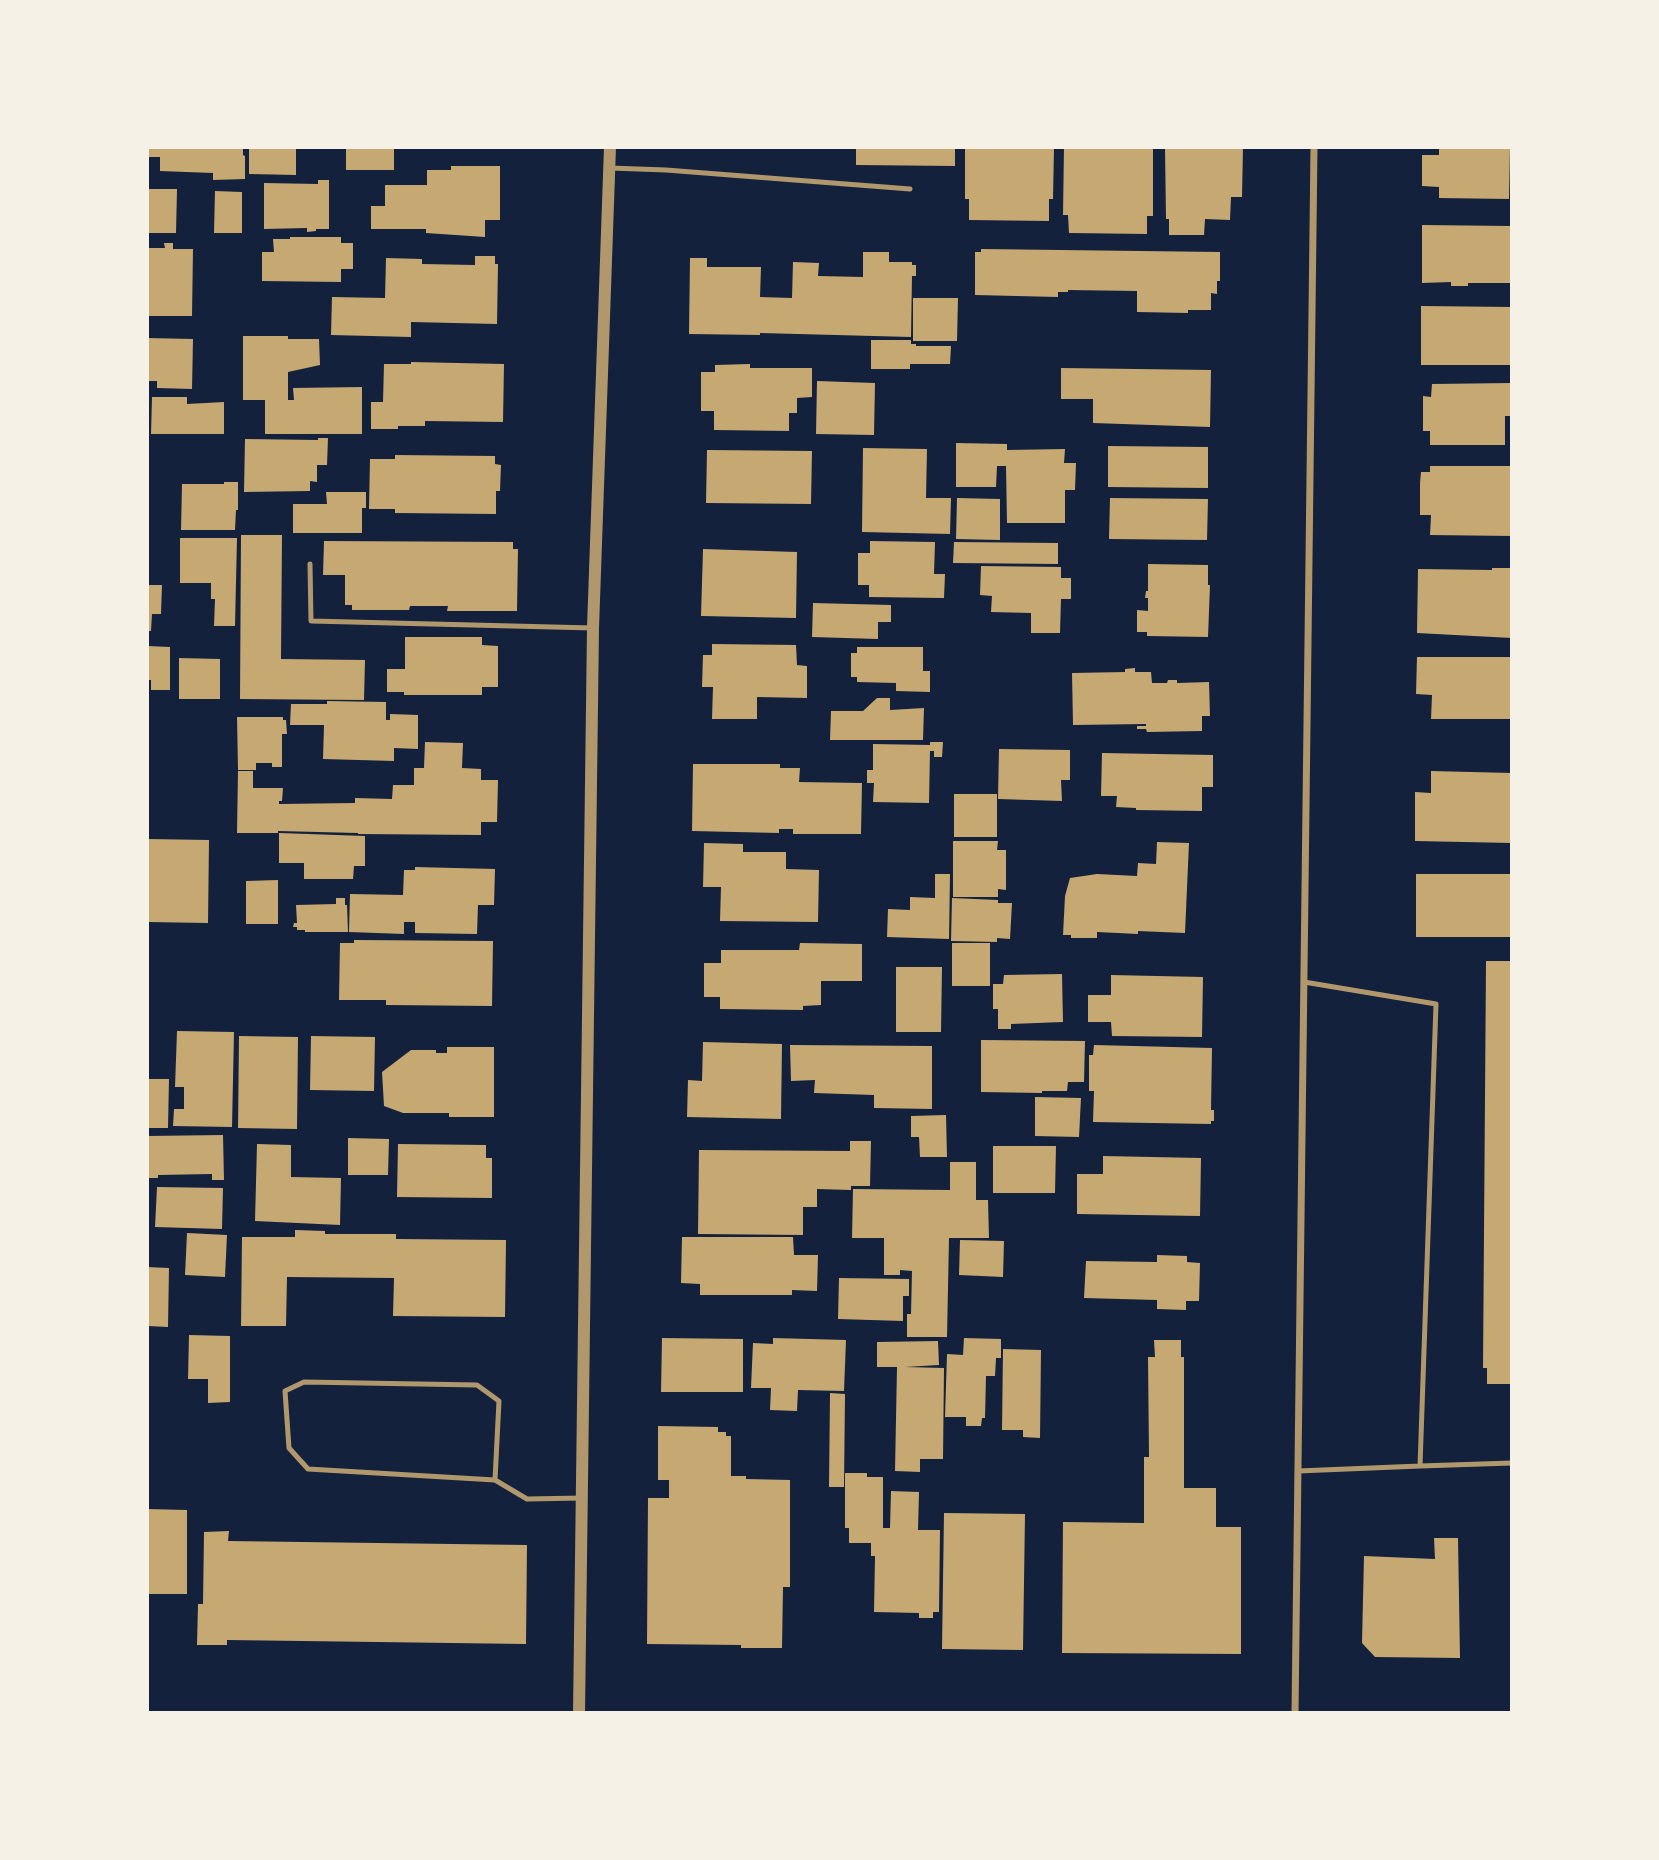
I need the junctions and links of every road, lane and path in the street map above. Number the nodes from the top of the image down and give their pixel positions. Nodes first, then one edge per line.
1 (610, 147) edge
2 (1314, 147) edge
3 (610, 168) junction
4 (910, 189) dead end
5 (310, 564) dead end
6 (593, 628) junction
7 (1304, 982) junction
8 (1512, 1463) edge
9 (1420, 1466) junction
10 (1298, 1471) junction
11 (495, 1480) junction
12 (582, 1498) junction
13 (579, 1713) edge
14 (1295, 1713) edge

1 - 3 street
2 - 7 street
3 - 4 lane
3 - 6 street
5 - 6 lane
6 - 12 street
7 - 9 lane
7 - 10 street
8 - 9 lane
9 - 10 lane
10 - 14 street
11 - 11 lane
11 - 12 lane
12 - 13 street

